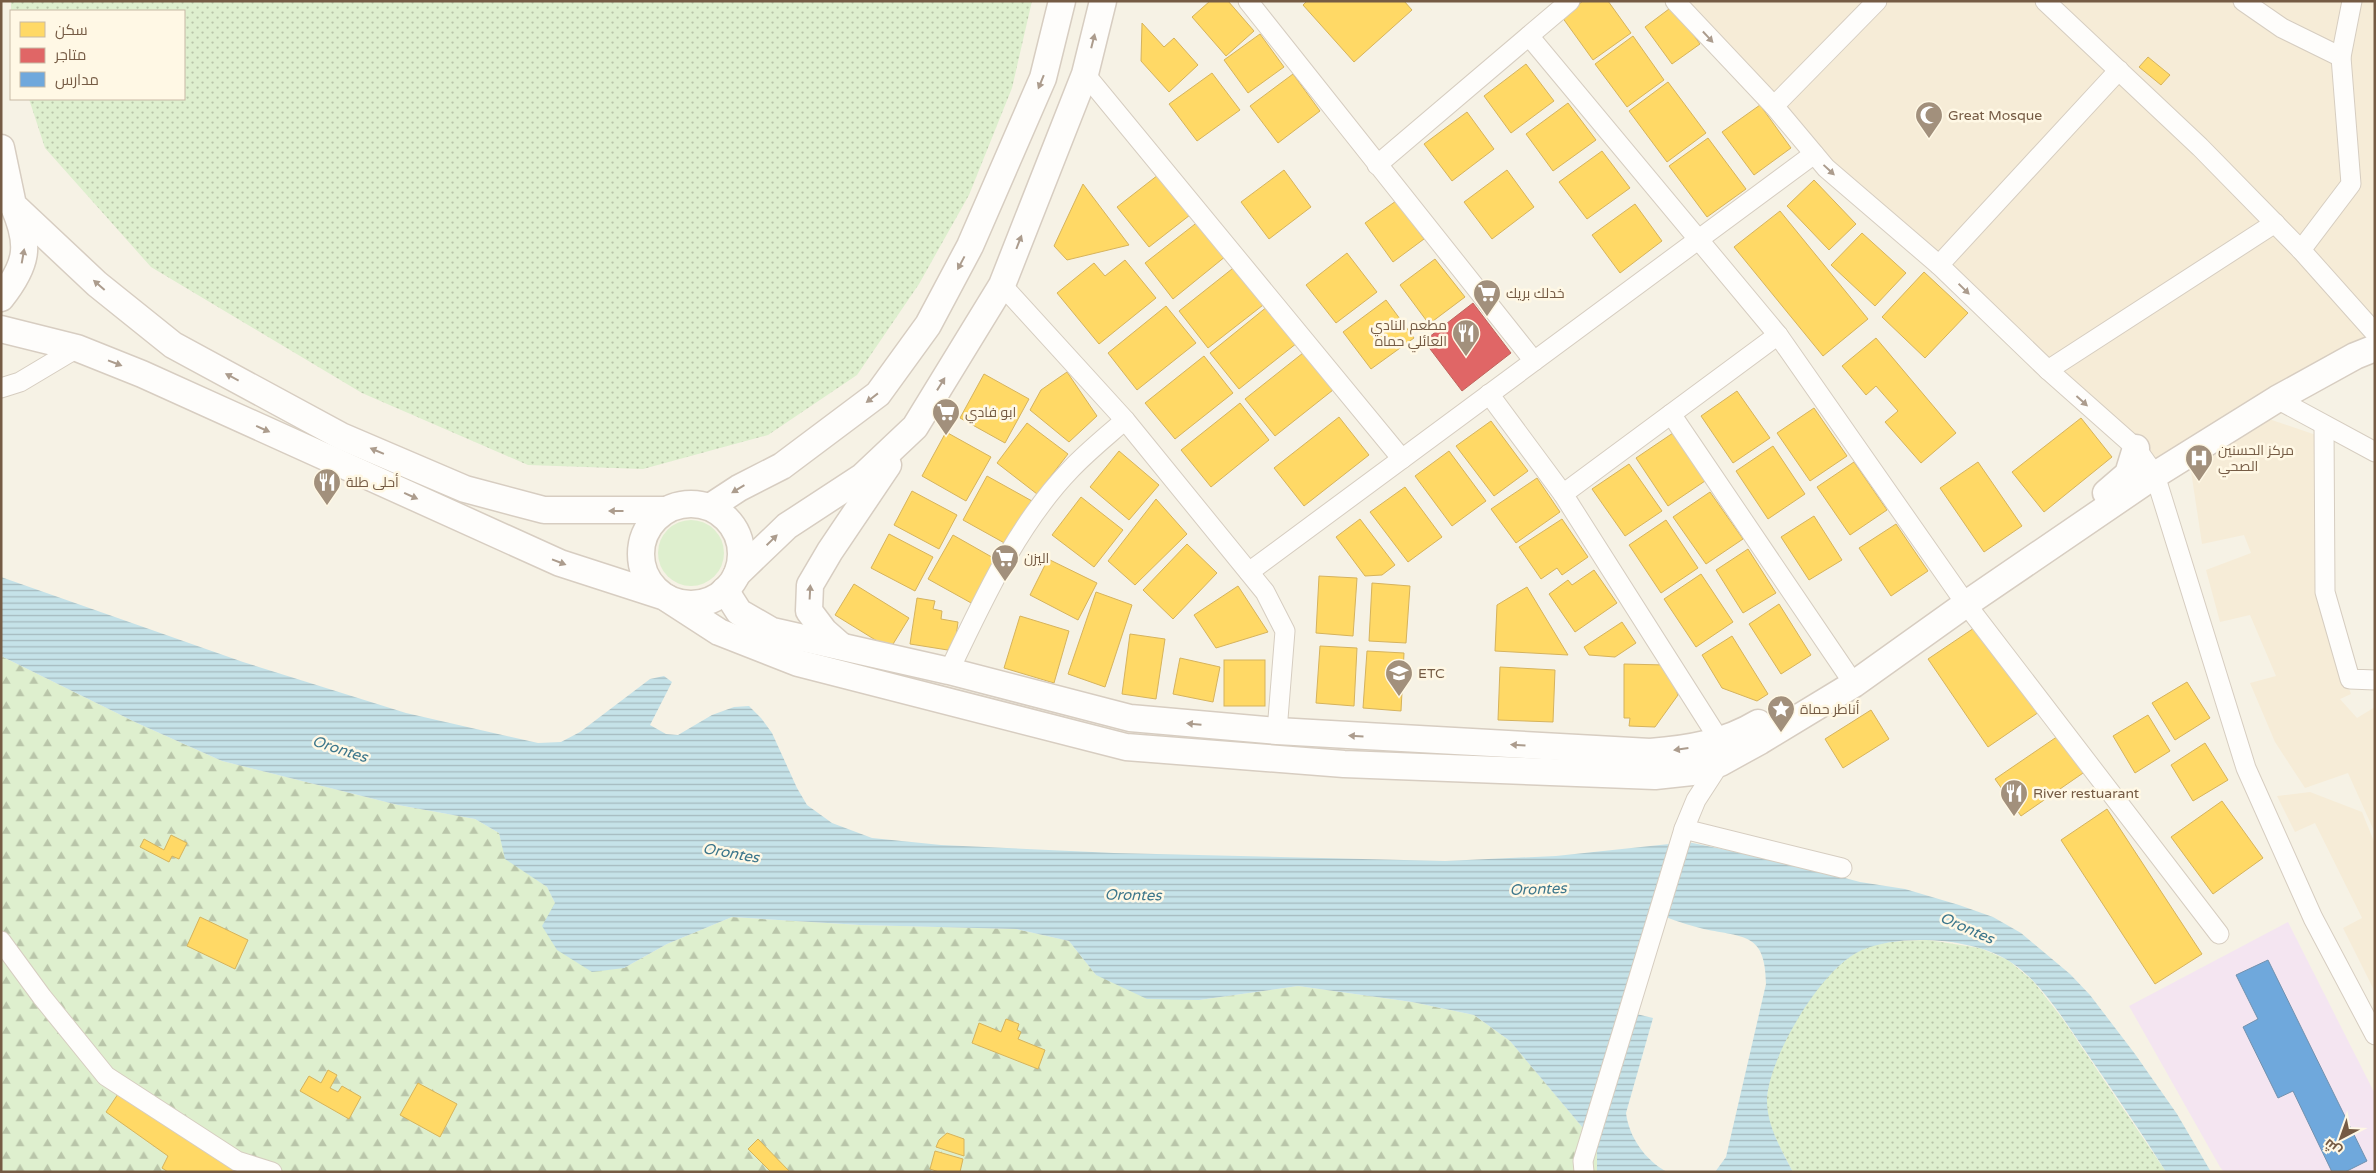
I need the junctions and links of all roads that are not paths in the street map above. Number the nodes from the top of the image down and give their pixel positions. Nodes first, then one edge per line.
1 (1062, 1) edge
2 (1103, 1) edge
3 (1248, 1) edge
4 (1570, 1) edge
5 (1675, 1) edge
6 (1877, 1) edge
7 (2045, 1) edge
8 (2243, 1) edge
9 (2352, 1) edge
10 (1529, 36) junction
11 (2341, 57) junction
12 (2119, 70) junction
13 (1085, 74) junction
14 (1774, 106) junction
15 (1, 148) edge
16 (1814, 154) junction
17 (1377, 165) junction
18 (7, 199) edge
19 (2275, 223) junction
20 (1698, 240) junction
21 (2301, 250) junction
22 (1940, 265) junction
23 (1002, 285) junction
24 (1, 298) edge
25 (1, 329) edge
26 (2375, 333) edge
27 (1778, 335) junction
28 (77, 348) junction
29 (2375, 348) edge
30 (1534, 361) junction
31 (2048, 370) junction
32 (1, 388) edge
33 (1489, 394) junction
34 (2277, 399) junction
35 (1671, 414) junction
36 (1125, 420) junction
37 (2324, 425) junction
38 (915, 427) junction
39 (2136, 448) junction
40 (2375, 452) edge
41 (1402, 459) junction
42 (2155, 474) junction
43 (1563, 494) junction
44 (710, 507) junction
45 (665, 510) junction
46 (1249, 572) junction
47 (731, 582) junction
48 (665, 597) junction
49 (1963, 598) junction
50 (841, 646) junction
51 (949, 671) junction
52 (1849, 677) junction
53 (2375, 680) edge
54 (1277, 731) junction
55 (1720, 752) junction
56 (1684, 829) junction
57 (1842, 868) dead end
58 (2219, 934) dead end
59 (1, 941) edge
60 (2375, 1035) edge
61 (1584, 1166) edge
62 (272, 1172) edge

1 -> 44 main road
13 -> 2 main road
3 - 17 street
4 - 10 street
5 -> 14 street
6 - 14 street
7 - 12 street
8 - 11 street
9 - 11 street
10 - 17 street
10 - 20 street
11 - 21 street
12 - 19 street
12 - 22 street
23 -> 13 main road
13 - 41 street
14 - 16 street
15 - 18 main road
16 - 20 street
16 -> 22 street
17 - 30 street
24 -> 18 main road
45 -> 18 main road
19 - 21 street
19 - 31 street
20 - 27 street
20 - 30 street
21 - 26 street
22 -> 31 street
23 - 36 street
38 -> 23 main road
25 - 28 main road
27 - 35 street
27 - 49 street
28 - 32 street
28 -> 48 main road
29 - 34 main road
30 - 33 street
31 -> 39 street
33 - 41 street
33 - 43 street
34 - 37 street
34 - 42 main road
35 - 43 street
35 - 52 street
36 - 46 street
36 - 51 street
37 - 40 street
37 - 53 street
47 -> 38 main road
50 -> 38 main road
39 - 42 street
39 - 49 main road
41 - 46 street
42 - 49 main road
42 - 60 street
43 - 55 street
44 - 45 main road
44 - 47 main road
45 - 48 main road
46 - 54 street
47 - 48 main road
47 - 50 main road
48 - 55 main road
49 - 52 main road
49 - 58 street
50 - 51 main road
54 -> 51 main road
52 - 55 main road
55 -> 54 main road
55 - 56 street
56 - 57 street
56 - 61 street
59 - 62 street

